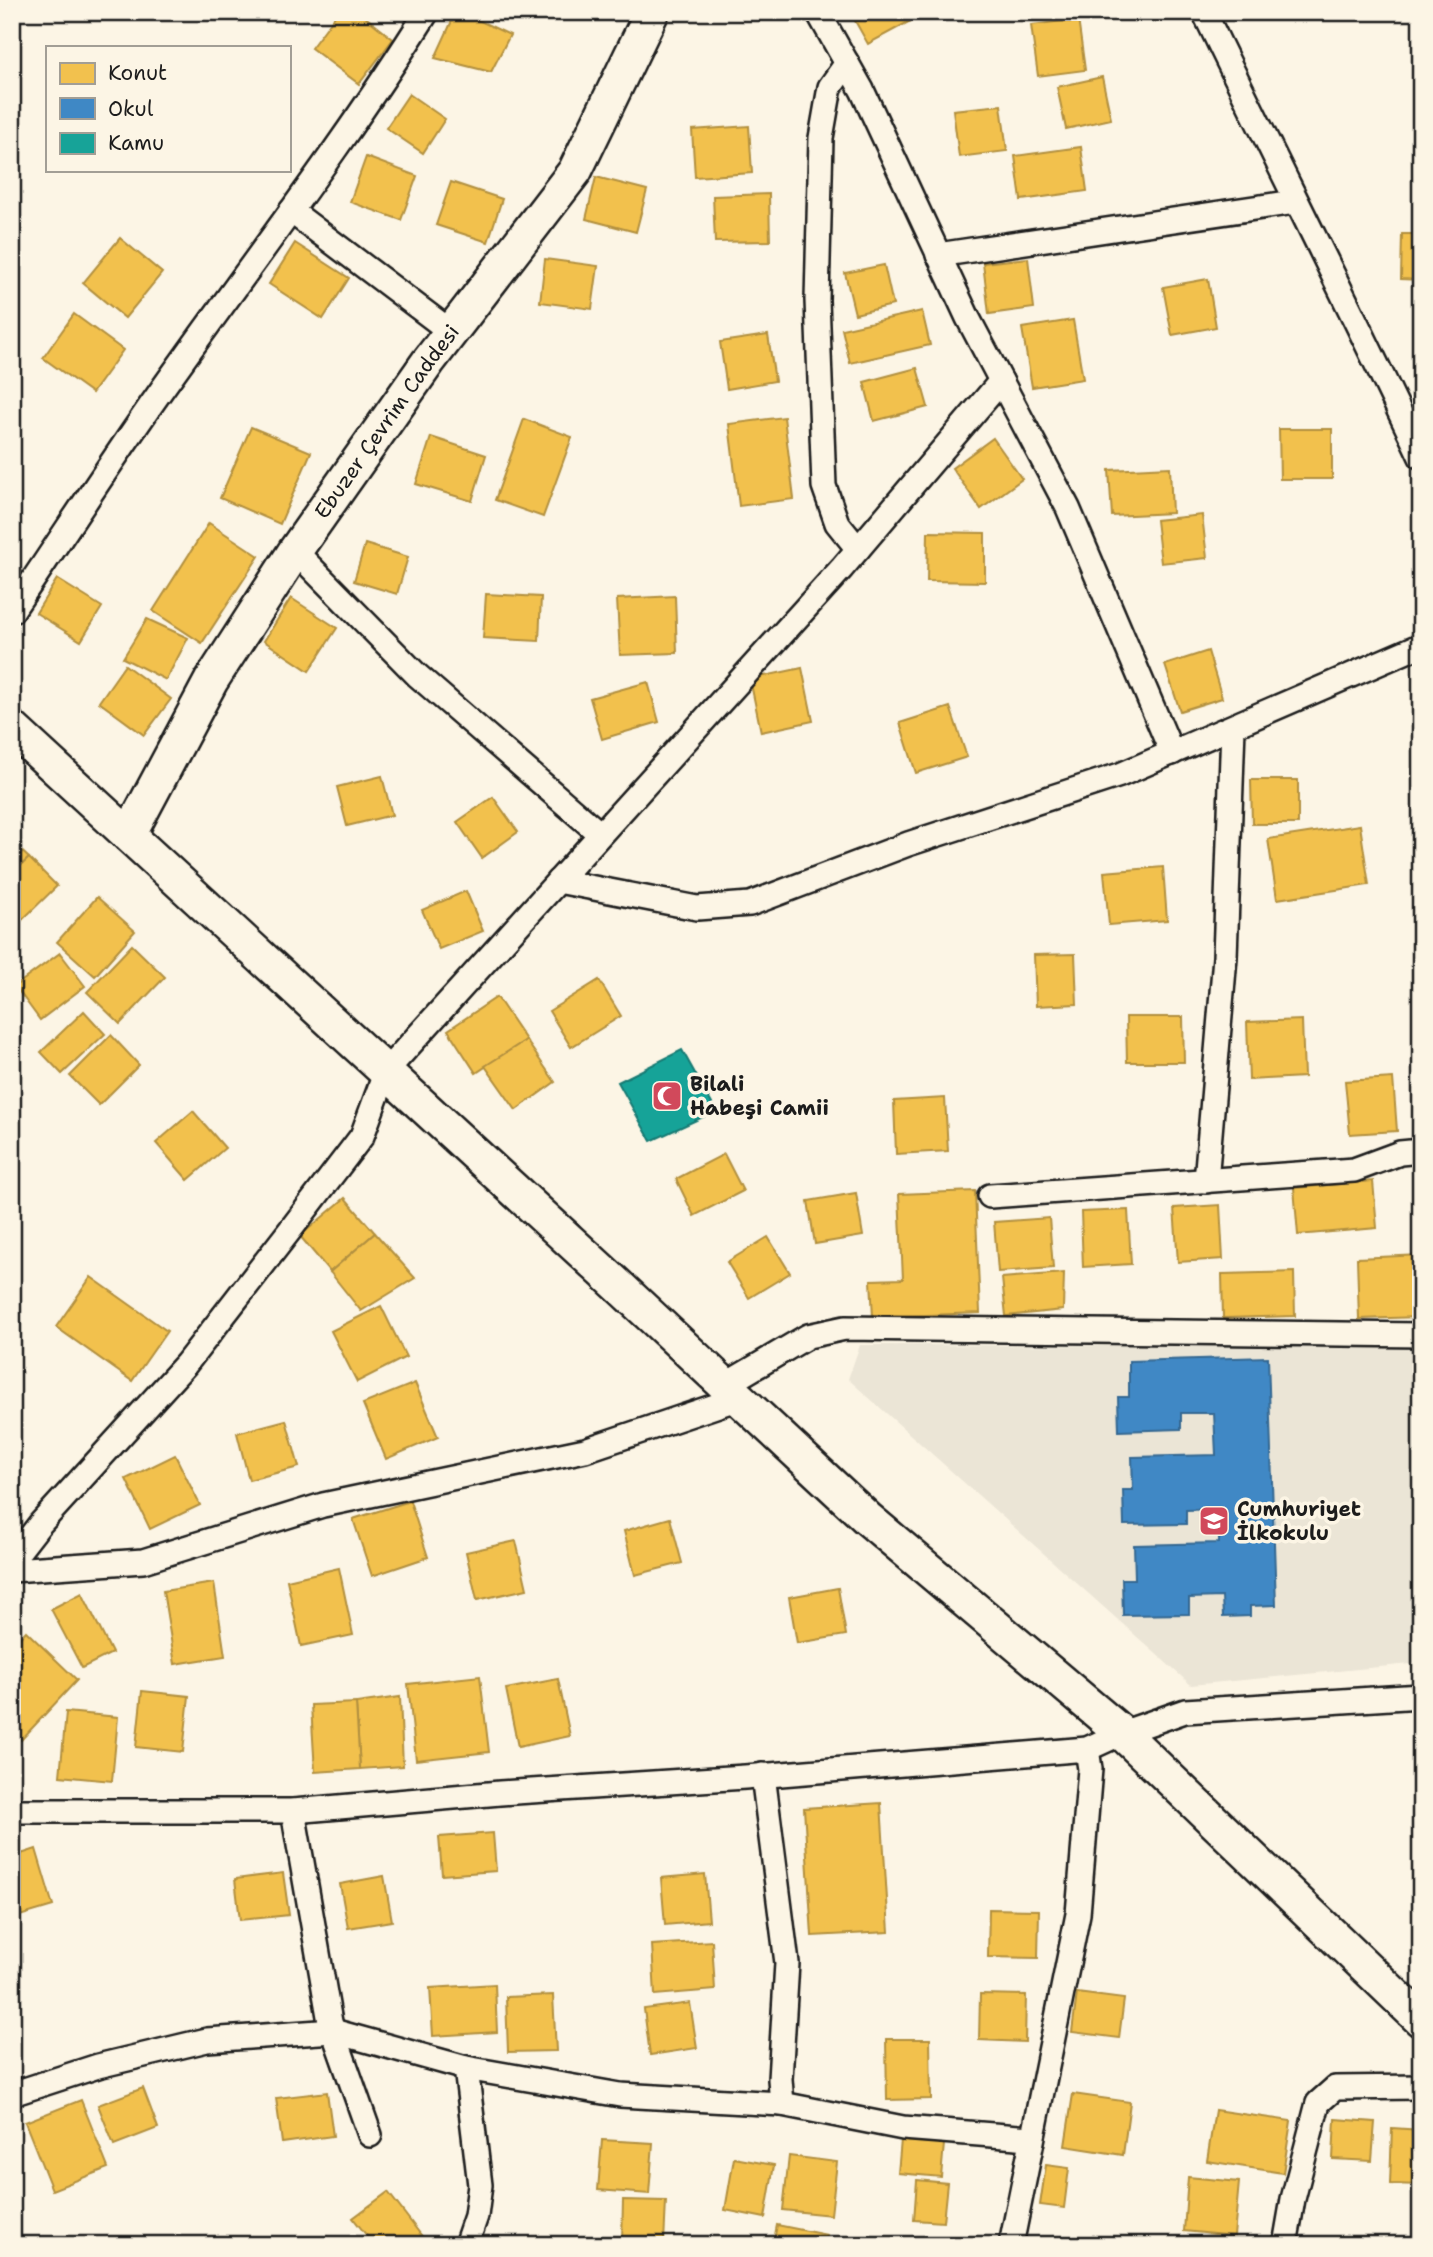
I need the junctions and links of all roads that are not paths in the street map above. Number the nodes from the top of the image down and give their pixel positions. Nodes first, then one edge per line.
1 (427, 12) edge
2 (652, 12) edge
3 (818, 12) edge
4 (1204, 12) edge
5 (847, 63) junction
6 (1295, 202) junction
7 (291, 211) junction
8 (938, 255) junction
9 (451, 331) junction
10 (1001, 381) junction
11 (1421, 457) edge
12 (858, 549) junction
13 (295, 551) junction
14 (12, 611) edge
15 (1421, 645) edge
16 (1233, 727) junction
17 (12, 728) edge
18 (1172, 753) junction
19 (600, 834) junction
20 (129, 835) junction
21 (558, 881) junction
22 (386, 1071) junction
23 (1421, 1151) edge
24 (1206, 1181) junction
25 (990, 1196) dead end
26 (1421, 1335) edge
27 (732, 1392) junction
28 (12, 1560) edge
29 (12, 1570) edge
30 (1421, 1696) edge
31 (1122, 1733) junction
32 (1087, 1749) junction
33 (763, 1775) junction
34 (12, 1811) edge
35 (293, 1811) junction
36 (1421, 2020) edge
37 (333, 2031) junction
38 (466, 2068) junction
39 (1421, 2087) edge
40 (12, 2094) edge
41 (782, 2104) junction
42 (370, 2135) dead end
43 (1031, 2138) junction
44 (466, 2245) edge
45 (1012, 2245) edge
46 (1284, 2245) edge

1 - 7 street
2 - 9 street, Ebuzer Çevrim Caddesi
3 - 5 street
4 - 6 street
5 - 8 street
5 - 12 street
6 - 8 street
6 - 11 street
7 - 9 street
7 - 14 street
8 - 10 street
9 - 13 street, Ebuzer Çevrim Caddesi
10 - 12 street
10 - 18 street
12 - 19 street
13 - 19 street
13 - 20 street, Ebuzer Çevrim Caddesi
15 - 16 street
16 - 18 street
16 - 24 street
17 - 20 street
18 - 21 street
19 - 21 street
20 - 22 street
21 - 22 street
22 - 27 street
22 - 28 street
23 - 24 street
24 - 25 street
26 - 27 street
27 - 29 street
27 - 31 street
30 - 31 street
31 - 32 street
31 - 36 street
32 - 33 street
32 - 43 street
33 - 35 street
33 - 41 street
34 - 35 street
35 - 37 street
37 - 38 street
37 - 40 street
37 - 42 street
38 - 41 street
38 - 44 street
39 - 46 street
41 - 43 street
43 - 45 street

